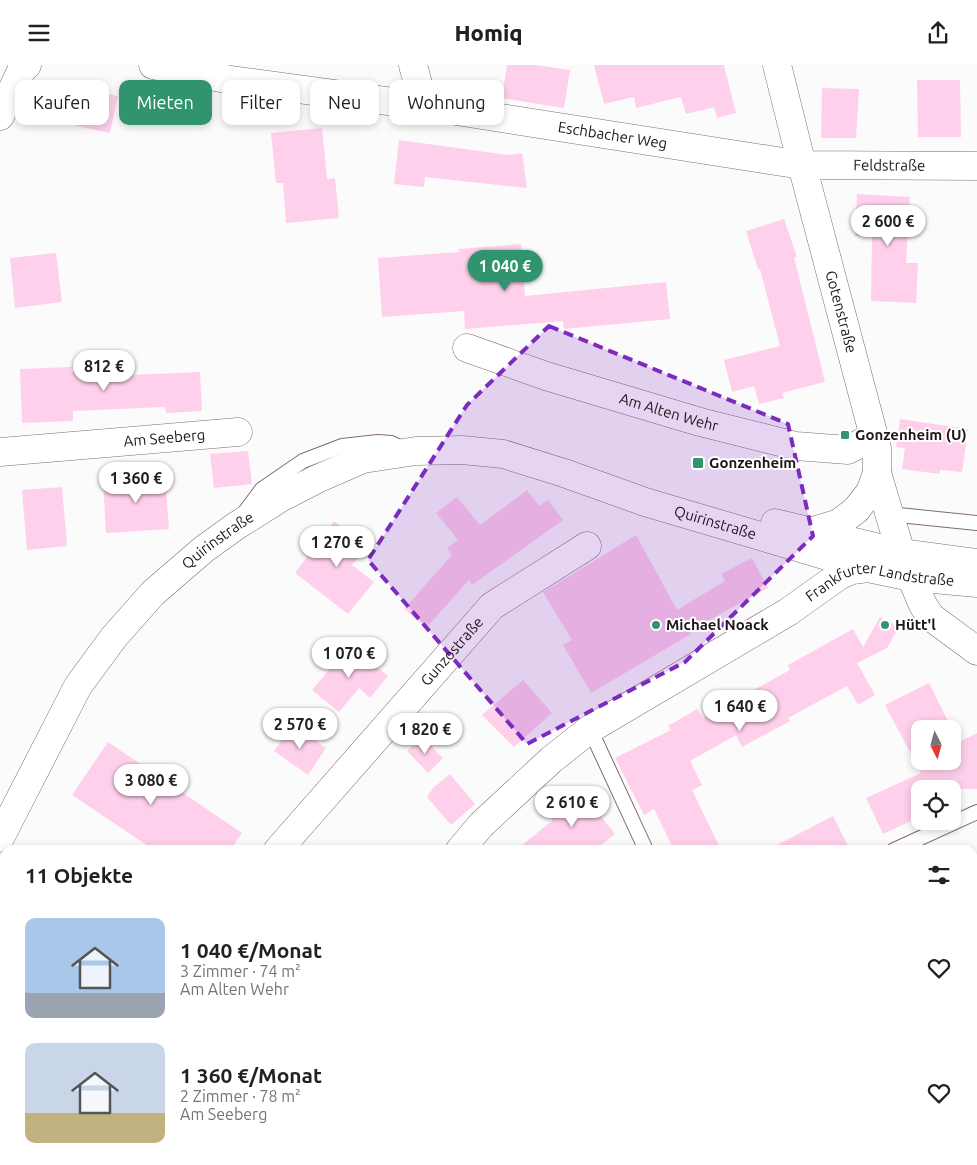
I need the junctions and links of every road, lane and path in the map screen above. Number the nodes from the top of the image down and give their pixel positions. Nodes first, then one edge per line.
1 (27, 65) edge
2 (152, 65) edge
3 (413, 65) edge
4 (777, 65) edge
5 (417, 80) edge
6 (389, 101) edge
7 (0, 116) edge
8 (504, 121) edge
9 (802, 165) junction
10 (977, 166) edge
11 (467, 348) dead end
12 (238, 432) dead end
13 (874, 436) junction
14 (0, 452) edge
15 (877, 473) junction
16 (889, 514) junction
17 (977, 523) edge
18 (858, 542) junction
19 (805, 543) junction
20 (587, 546) dead end
21 (977, 563) edge
22 (906, 565) junction
23 (868, 568) junction
24 (977, 583) edge
25 (788, 612) junction
26 (977, 651) edge
27 (590, 729) junction
28 (977, 812) edge
29 (0, 837) edge
30 (282, 845) edge
31 (464, 845) edge
32 (644, 845) edge
33 (905, 845) edge

1 - 7 street
2 - 6 street, Eschbacher Weg
3 - 5 street
4 - 9 street, Gotenstraße
8 - 9 street, Eschbacher Weg
9 - 10 street, Feldstraße
9 - 13 street, Gotenstraße
11 - 13 street, Am Alten Wehr
12 - 14 street, Am Seeberg
13 - 15 street, Gotenstraße
15 - 16 street, Gotenstraße
15 - 19 street, Gotenstraße
16 - 17 lane
16 - 18 street
16 - 22 street, Gotenstraße
18 - 19 street, Quirinstraße
18 - 22 street, Frankfurter Landstraße
19 - 23 street, Quirinstraße
19 - 25 street, Frankfurter Landstraße
19 - 29 street, Quirinstraße
20 - 30 street, Gunzostraße
21 - 22 street, Frankfurter Landstraße
22 - 23 street, Frankfurter Landstraße
22 - 24 street, Frankfurter Landstraße
22 - 26 street, Gotenstraße
23 - 25 street, Frankfurter Landstraße
25 - 27 street, Frankfurter Landstraße
27 - 31 street, Frankfurter Landstraße
27 - 32 lane
28 - 33 lane

